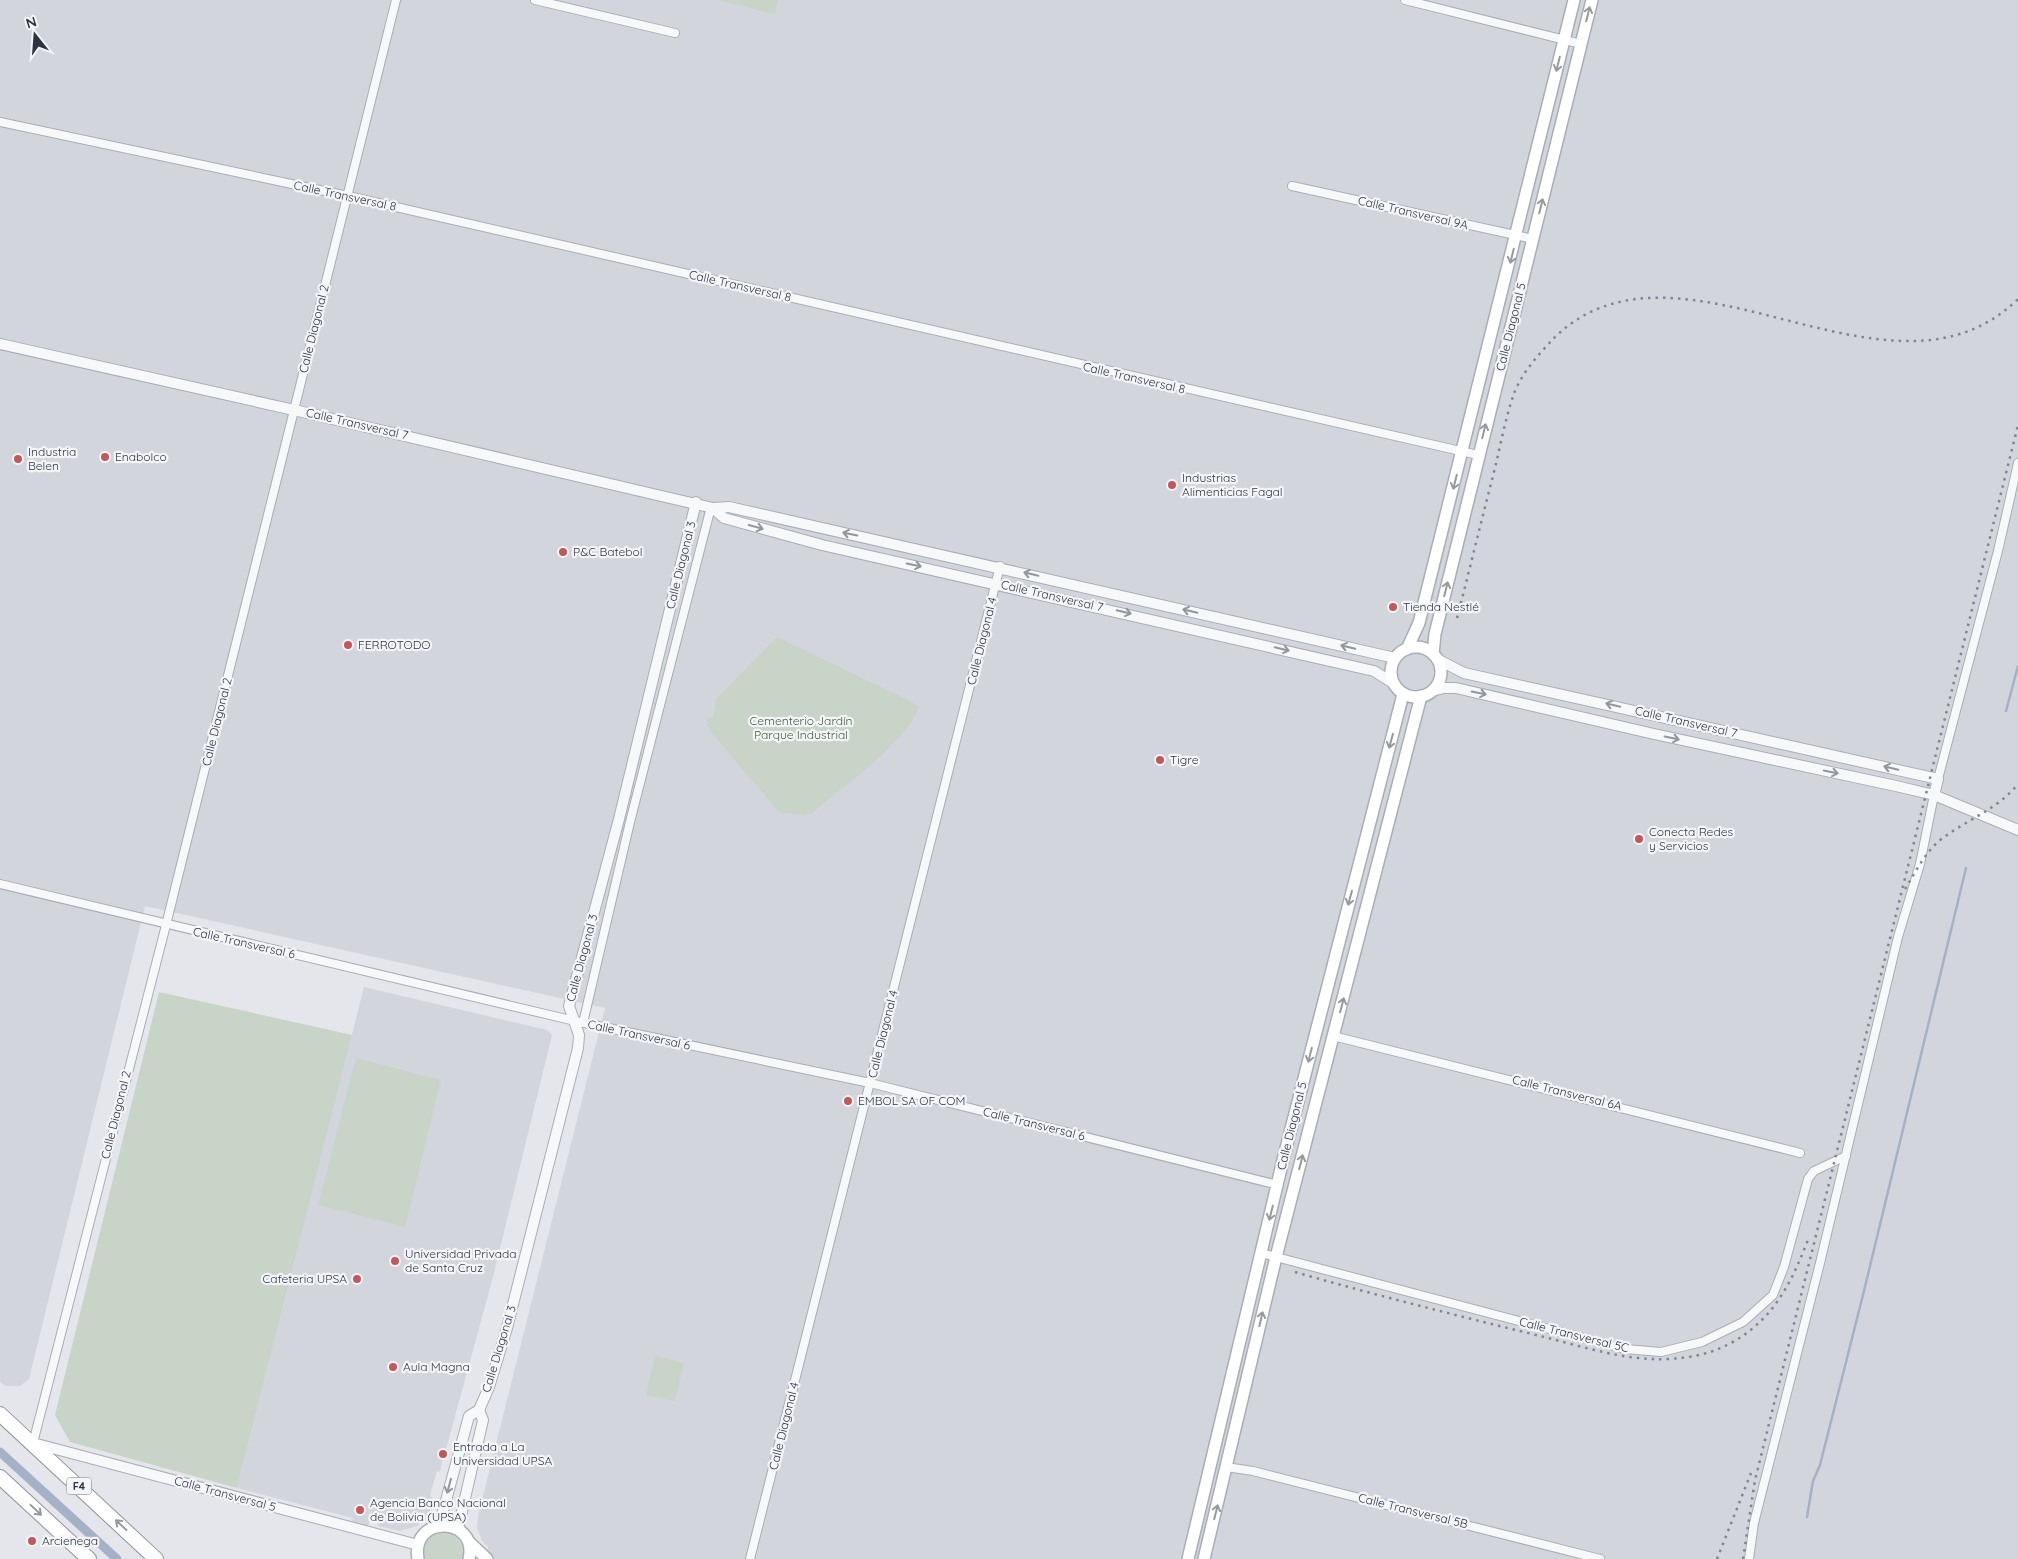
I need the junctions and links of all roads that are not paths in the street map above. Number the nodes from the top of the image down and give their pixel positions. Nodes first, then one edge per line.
1 (396, 0) edge
2 (535, 0) edge
3 (1405, 0) edge
4 (1574, 0) edge
5 (1592, 0) edge
6 (675, 33) dead end
7 (1564, 40) junction
8 (1581, 44) junction
9 (0, 122) edge
10 (1292, 186) dead end
11 (348, 196) junction
12 (1517, 236) junction
13 (1533, 239) junction
14 (0, 344) edge
15 (294, 410) junction
16 (1462, 451) junction
17 (1478, 455) junction
18 (2018, 463) edge
19 (696, 502) junction
20 (712, 507) junction
21 (1000, 566) junction
22 (996, 583) junction
23 (1266, 629) junction
24 (1262, 644) junction
25 (1407, 649) junction
26 (1435, 656) junction
27 (1396, 658) junction
28 (1393, 683) junction
29 (1403, 694) junction
30 (1426, 694) junction
31 (1564, 694) junction
32 (1560, 711) junction
33 (1728, 731) junction
34 (1723, 749) junction
35 (1859, 761) junction
36 (1856, 777) junction
37 (1938, 779) junction
38 (1934, 795) junction
39 (2018, 830) edge
40 (0, 884) edge
41 (166, 925) junction
42 (1333, 964) junction
43 (1351, 969) junction
44 (579, 1022) junction
45 (1333, 1036) junction
46 (870, 1083) junction
47 (1800, 1153) dead end
48 (1846, 1156) junction
49 (1278, 1185) junction
50 (1261, 1253) junction
51 (1276, 1257) junction
52 (1241, 1342) junction
53 (1255, 1348) junction
54 (479, 1410) junction
55 (0, 1414) edge
56 (33, 1443) junction
57 (460, 1450) junction
58 (475, 1454) junction
59 (1226, 1467) junction
60 (0, 1477) edge
61 (439, 1526) junction
62 (458, 1529) junction
63 (469, 1542) junction
64 (418, 1546) junction
65 (89, 1559) edge
66 (156, 1559) edge
67 (418, 1559) edge
68 (469, 1559) edge
69 (487, 1559) edge
70 (750, 1559) edge
71 (1188, 1559) edge
72 (1204, 1559) edge
73 (1600, 1559) edge
74 (1749, 1559) edge

1 - 11 street, Calle Diagonal 2
2 - 6 street
3 - 7 street
4 - 7 main road, Calle Diagonal 5
8 -> 5 main road, Calle Diagonal 5
7 - 8 street
7 -> 12 main road, Calle Diagonal 5
13 -> 8 main road, Calle Diagonal 5
9 - 11 street, Calle Transversal 8
10 - 12 street, Calle Transversal 9A
11 - 15 street, Calle Diagonal 2
11 - 16 street, Calle Transversal 8
12 - 13 street, Calle Transversal 9A
12 -> 16 main road, Calle Diagonal 5
17 -> 13 main road, Calle Diagonal 5
14 - 15 street, Calle Transversal 7
15 - 19 street, Calle Transversal 7
15 - 41 street, Calle Diagonal 2
16 - 17 street, Calle Transversal 8
16 -> 25 main road, Calle Diagonal 5
26 -> 17 main road, Calle Diagonal 5
18 - 37 street
19 - 20 street, Calle Transversal 7
19 - 44 street, Calle Diagonal 3
21 -> 20 street, Calle Transversal 7
20 -> 22 street, Calle Transversal 7
20 - 44 street
21 - 22 street, Calle Diagonal 4
23 -> 21 street, Calle Transversal 7
22 -> 24 street, Calle Transversal 7
22 - 46 street, Calle Diagonal 4
23 - 24 street
27 -> 23 street, Calle Transversal 7
24 -> 28 street, Calle Transversal 7
25 - 26 main road
25 - 27 main road
26 - 30 main road
26 - 31 street, Calle Transversal 7
27 - 28 main road
28 - 29 main road
29 - 30 main road
29 -> 42 main road, Calle Diagonal 5
30 -> 32 street, Calle Transversal 7
30 - 43 main road, Calle Diagonal 5
31 - 32 street
33 -> 31 street, Calle Transversal 7
32 -> 34 street, Calle Transversal 7
33 - 34 street
33 - 35 street, Calle Transversal 7
34 -> 36 street, Calle Transversal 7
35 - 36 street
37 -> 35 street, Calle Transversal 7
36 - 38 street, Calle Transversal 7
37 - 38 street
38 - 39 street, Calle Transversal 7
38 - 48 street
40 - 41 street, Calle Transversal 6
41 - 44 street, Calle Transversal 6
41 - 56 street, Calle Diagonal 2
42 - 43 main road
42 -> 49 main road, Calle Diagonal 5
45 -> 43 main road, Calle Diagonal 5
44 - 46 street, Calle Transversal 6
44 - 54 street, Calle Diagonal 3
45 - 47 street, Calle Transversal 6A
51 -> 45 main road, Calle Diagonal 5
46 - 49 street, Calle Transversal 6
46 - 70 street, Calle Diagonal 4
48 - 51 street, Calle Transversal 5C
48 - 74 street
49 -> 50 main road, Calle Diagonal 5
50 - 51 street, Calle Transversal 5C
50 - 52 main road, Calle Diagonal 5
53 -> 51 main road, Calle Diagonal 5
52 - 53 street
52 - 71 main road, Calle Diagonal 5
53 - 59 main road, Calle Diagonal 5
54 - 57 street, Calle Diagonal 3
54 - 58 street, Calle Diagonal 3
55 - 56 highway, F4
56 - 64 street, Calle Transversal 5
66 -> 56 highway, F4
57 - 58 street
57 -> 61 street, Calle Diagonal 3
58 - 62 street, Calle Diagonal 3
72 -> 59 main road, Calle Diagonal 5
59 - 73 street, Calle Transversal 5B
60 -> 65 highway
61 - 62 main road
61 - 64 main road
62 - 63 main road
63 - 68 main road
63 - 69 main road
64 - 67 main road

